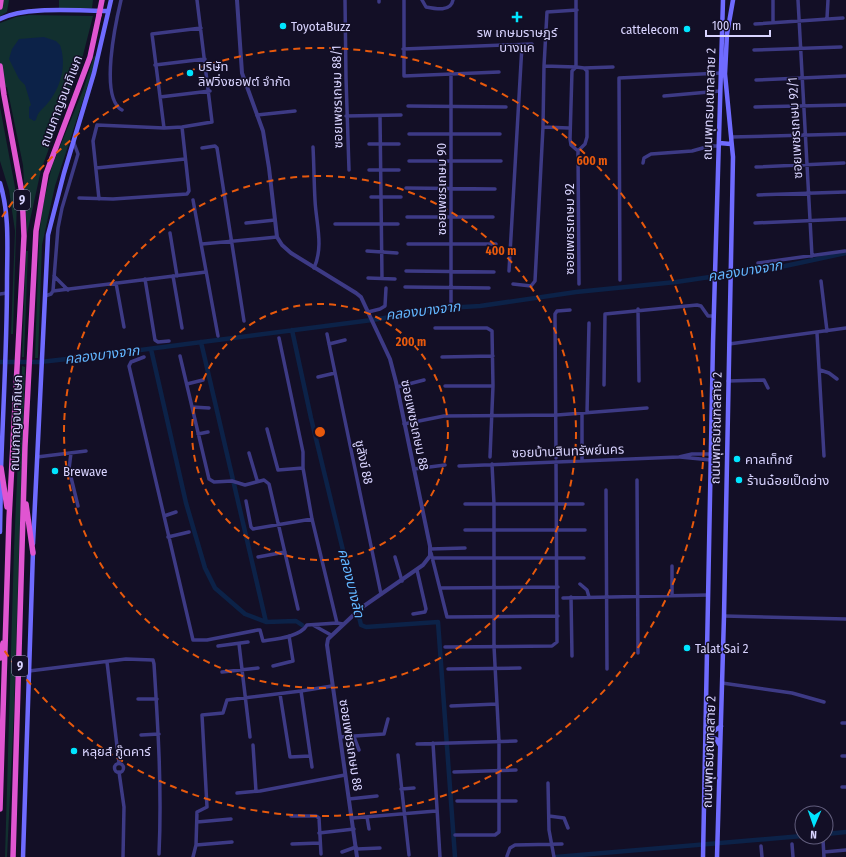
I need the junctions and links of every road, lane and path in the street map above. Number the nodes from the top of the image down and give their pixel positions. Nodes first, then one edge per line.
1 (1, 0) edge
2 (101, 0) edge
3 (111, 0) edge
4 (122, 0) edge
5 (197, 0) edge
6 (237, 0) edge
7 (346, 0) edge
8 (404, 0) edge
9 (422, 0) edge
10 (454, 0) edge
11 (576, 0) edge
12 (723, 0) edge
13 (733, 0) edge
14 (772, 0) edge
15 (798, 0) edge
16 (828, 0) edge
17 (0, 7) edge
18 (577, 10) junction
19 (108, 11) junction
20 (828, 18) junction
21 (844, 18) dead end
22 (0, 19) edge
23 (773, 22) junction
24 (800, 22) junction
25 (755, 24) dead end
26 (201, 28) junction
27 (532, 44) dead end
28 (522, 45) junction
29 (841, 47) dead end
30 (801, 48) junction
31 (403, 50) junction
32 (754, 50) dead end
33 (205, 59) junction
34 (155, 65) junction
35 (0, 66) edge
36 (544, 66) junction
37 (613, 67) dead end
38 (576, 68) junction
39 (584, 68) junction
40 (499, 72) dead end
41 (720, 72) junction
42 (451, 75) junction
43 (846, 76) edge
44 (803, 77) junction
45 (756, 80) dead end
46 (210, 91) junction
47 (720, 91) junction
48 (664, 96) dead end
49 (160, 97) junction
50 (846, 105) edge
51 (408, 106) dead end
52 (452, 106) junction
53 (804, 106) junction
54 (506, 107) dead end
55 (755, 107) dead end
56 (122, 110) dead end
57 (295, 111) dead end
58 (257, 115) junction
59 (401, 115) dead end
60 (346, 116) junction
61 (380, 116) junction
62 (543, 127) junction
63 (164, 128) junction
64 (182, 128) junction
65 (570, 128) junction
66 (409, 134) dead end
67 (451, 134) junction
68 (500, 134) dead end
69 (805, 134) junction
70 (846, 134) edge
71 (731, 138) junction
72 (74, 143) junction
73 (369, 144) dead end
74 (381, 144) junction
75 (400, 144) dead end
76 (719, 144) junction
77 (732, 144) junction
78 (313, 147) dead end
79 (202, 148) dead end
80 (578, 151) junction
81 (185, 159) junction
82 (409, 161) dead end
83 (450, 161) junction
84 (500, 161) dead end
85 (643, 163) dead end
86 (844, 163) dead end
87 (807, 164) junction
88 (756, 167) dead end
89 (96, 168) junction
90 (349, 170) dead end
91 (369, 170) dead end
92 (382, 170) junction
93 (399, 170) dead end
94 (64, 173) junction
95 (71, 175) junction
96 (0, 183) edge
97 (406, 188) dead end
98 (451, 189) junction
99 (495, 189) dead end
100 (808, 192) junction
101 (845, 192) edge
102 (758, 195) dead end
103 (371, 197) dead end
104 (382, 197) junction
105 (401, 197) dead end
106 (79, 198) dead end
107 (99, 199) junction
108 (193, 200) dead end
109 (407, 217) dead end
110 (452, 217) junction
111 (493, 217) dead end
112 (846, 219) edge
113 (276, 220) junction
114 (810, 220) junction
115 (246, 223) dead end
116 (755, 223) dead end
117 (335, 224) dead end
118 (383, 224) junction
119 (398, 224) dead end
120 (170, 233) dead end
121 (277, 236) junction
122 (232, 241) junction
123 (202, 244) junction
124 (408, 244) dead end
125 (452, 244) junction
126 (496, 244) dead end
127 (367, 251) dead end
128 (845, 251) dead end
129 (382, 252) junction
130 (397, 253) dead end
131 (812, 256) junction
132 (758, 263) dead end
133 (314, 268) junction
134 (406, 270) dead end
135 (451, 271) junction
136 (509, 271) dead end
137 (206, 272) junction
138 (494, 272) dead end
139 (54, 276) junction
140 (175, 276) junction
141 (368, 278) dead end
142 (382, 278) junction
143 (145, 279) junction
144 (395, 279) dead end
145 (620, 280) dead end
146 (821, 281) dead end
147 (116, 283) junction
148 (513, 284) dead end
149 (579, 284) dead end
150 (404, 287) dead end
151 (386, 288) dead end
152 (451, 288) junction
153 (489, 288) dead end
154 (68, 290) junction
155 (53, 291) junction
156 (7, 293) junction
157 (0, 294) edge
158 (45, 296) junction
159 (451, 302) dead end
160 (570, 310) dead end
161 (638, 310) junction
162 (369, 314) junction
163 (714, 316) junction
164 (244, 321) dead end
165 (589, 323) dead end
166 (124, 327) dead end
167 (182, 328) dead end
168 (435, 328) dead end
169 (846, 328) edge
170 (827, 331) junction
171 (817, 333) junction
172 (326, 334) dead end
173 (218, 336) dead end
174 (279, 338) dead end
175 (345, 340) dead end
176 (169, 341) dead end
177 (329, 344) junction
178 (729, 344) junction
179 (180, 356) dead end
180 (493, 356) junction
181 (144, 357) dead end
182 (442, 357) dead end
183 (820, 370) junction
184 (335, 373) junction
185 (318, 377) dead end
186 (203, 380) dead end
187 (424, 380) dead end
188 (837, 380) dead end
189 (638, 381) dead end
190 (727, 382) junction
191 (186, 384) junction
192 (604, 385) dead end
193 (445, 386) dead end
194 (493, 386) junction
195 (397, 387) junction
196 (768, 388) dead end
197 (192, 407) junction
198 (209, 408) dead end
199 (647, 408) dead end
200 (587, 413) junction
201 (582, 414) junction
202 (492, 415) junction
203 (555, 415) junction
204 (404, 424) junction
205 (267, 429) dead end
206 (208, 432) dead end
207 (198, 434) junction
208 (86, 451) dead end
209 (71, 453) junction
210 (249, 453) dead end
211 (711, 454) junction
212 (824, 456) dead end
213 (37, 457) junction
214 (490, 457) dead end
215 (679, 457) junction
216 (556, 460) junction
217 (711, 460) junction
218 (582, 461) junction
219 (492, 464) junction
220 (445, 465) dead end
221 (459, 466) dead end
222 (2, 468) junction
223 (303, 468) junction
224 (414, 469) junction
225 (257, 480) junction
226 (637, 480) dead end
227 (24, 488) junction
228 (606, 490) dead end
229 (246, 502) dead end
230 (464, 504) dead end
231 (494, 504) junction
232 (557, 504) junction
233 (583, 504) dead end
234 (78, 506) dead end
235 (176, 512) dead end
236 (164, 516) junction
237 (9, 519) junction
238 (312, 519) junction
239 (279, 525) junction
240 (466, 530) dead end
241 (585, 530) dead end
242 (494, 531) junction
243 (557, 531) junction
244 (0, 532) edge
245 (189, 532) dead end
246 (168, 536) junction
247 (465, 548) dead end
248 (431, 550) junction
249 (285, 552) junction
250 (33, 554) junction
251 (395, 557) dead end
252 (258, 558) dead end
253 (432, 558) junction
254 (494, 558) junction
255 (558, 558) junction
256 (584, 558) dead end
257 (672, 566) dead end
258 (417, 570) junction
259 (402, 581) junction
260 (580, 584) dead end
261 (558, 587) junction
262 (440, 588) junction
263 (494, 588) junction
264 (381, 594) junction
265 (672, 595) junction
266 (708, 595) junction
267 (638, 596) junction
268 (589, 597) junction
269 (606, 597) junction
270 (563, 598) dead end
271 (572, 598) junction
272 (298, 610) dead end
273 (413, 614) dead end
274 (558, 616) junction
275 (724, 616) junction
276 (495, 617) junction
277 (846, 619) edge
278 (338, 622) junction
279 (313, 624) junction
280 (343, 624) junction
281 (5, 629) junction
282 (331, 635) junction
283 (289, 636) junction
284 (248, 642) dead end
285 (239, 644) junction
286 (218, 646) dead end
287 (494, 646) junction
288 (445, 647) dead end
289 (638, 653) dead end
290 (572, 656) dead end
291 (0, 658) edge
292 (107, 662) junction
293 (273, 666) dead end
294 (258, 668) dead end
295 (495, 668) junction
296 (520, 668) dead end
297 (448, 669) dead end
298 (607, 669) dead end
299 (243, 670) junction
300 (29, 671) junction
301 (222, 672) dead end
302 (722, 683) junction
303 (332, 686) junction
304 (301, 691) junction
305 (280, 694) junction
306 (246, 698) junction
307 (157, 699) junction
308 (138, 700) dead end
309 (824, 702) dead end
310 (497, 704) junction
311 (451, 706) dead end
312 (388, 719) dead end
313 (721, 726) junction
314 (706, 727) junction
315 (159, 734) junction
316 (141, 735) dead end
317 (250, 737) dead end
318 (340, 737) junction
319 (354, 737) junction
320 (516, 741) dead end
321 (498, 742) junction
322 (433, 743) junction
323 (706, 743) junction
324 (417, 744) dead end
325 (253, 745) dead end
326 (720, 745) junction
327 (359, 750) dead end
328 (398, 755) dead end
329 (310, 756) junction
330 (119, 763) junction
331 (312, 767) dead end
332 (499, 770) junction
333 (516, 770) dead end
334 (119, 772) junction
335 (454, 772) dead end
336 (345, 775) junction
337 (548, 783) dead end
338 (414, 788) dead end
339 (401, 789) junction
340 (256, 791) junction
341 (236, 793) dead end
342 (377, 796) dead end
343 (349, 799) junction
344 (516, 800) dead end
345 (457, 801) dead end
346 (499, 801) junction
347 (0, 808) edge
348 (436, 811) junction
349 (403, 813) junction
350 (291, 816) dead end
351 (549, 816) junction
352 (367, 817) junction
353 (353, 818) junction
354 (231, 819) dead end
355 (197, 822) junction
356 (568, 828) dead end
357 (354, 829) junction
358 (369, 829) dead end
359 (319, 833) junction
360 (455, 834) dead end
361 (232, 842) dead end
362 (196, 844) junction
363 (292, 844) dead end
364 (320, 844) junction
365 (551, 844) junction
366 (562, 844) dead end
367 (792, 844) dead end
368 (823, 845) edge
369 (761, 846) dead end
370 (357, 848) junction
371 (380, 848) dead end
372 (846, 850) edge
373 (342, 852) dead end
374 (824, 852) junction
375 (160, 854) dead end
376 (321, 854) dead end
377 (409, 855) dead end
378 (553, 855) edge
379 (717, 855) edge
380 (507, 856) edge
381 (703, 856) edge
382 (13, 857) edge
383 (23, 857) edge
384 (123, 857) edge
385 (193, 857) edge
386 (358, 857) edge
387 (440, 857) edge
388 (762, 857) edge
389 (793, 857) edge
390 (824, 857) edge

1 - 17 highway
2 - 227 highway, ถนนกาญจนาภิเษก / 9, bridge
3 - 19 main road
4 - 56 street
5 - 26 street
6 - 58 street
7 - 60 street, ซอยเพชรเกษม 88/1
8 - 31 street
9 - 10 street
11 - 18 street
12 - 41 main road, ถนนพุทธมณฑลสาย 2
13 - 71 main road, ถนนพุทธมณฑลสาย 2
14 - 23 street
15 - 24 street, ซอยเพชรเกษม 92/1
16 - 20 street
18 - 36 street
18 - 38 street
19 - 22 main road
19 - 72 main road
20 - 21 street
20 - 24 street
23 - 24 street
23 - 25 street
24 - 30 street, ซอยเพชรเกษม 92/1
26 - 33 street
26 - 34 street
27 - 28 street
28 - 31 street
28 - 136 street
29 - 30 street
30 - 32 street
30 - 44 street, ซอยเพชรเกษม 92/1
31 - 42 street
33 - 34 street
33 - 46 street
34 - 49 street
35 - 237 highway, ถนนกาญจนาภิเษก / 9
36 - 38 street
36 - 62 street
37 - 39 street
38 - 39 street
38 - 65 street
39 - 80 street
40 - 42 street
41 - 47 main road, ถนนพุทธมณฑลสาย 2
41 - 145 street
42 - 52 street, ซอยเพชรเกษม 90
43 - 44 street
44 - 45 street
44 - 53 street, ซอยเพชรเกษม 92/1
46 - 49 street
46 - 64 street
47 - 48 street
47 - 76 main road, ถนนพุทธมณฑลสาย 2
49 - 63 street
50 - 53 street
51 - 52 street
52 - 54 street
52 - 67 street, ซอยเพชรเกษม 90
53 - 55 street
53 - 69 street, ซอยเพชรเกษม 92/1
57 - 58 street
58 - 113 street
59 - 61 street
60 - 61 street
60 - 90 street, ซอยเพชรเกษม 88/1
61 - 74 street
62 - 65 street
62 - 148 street
63 - 64 street
63 - 89 street
64 - 81 street
65 - 80 street
66 - 67 street
67 - 68 street
67 - 83 street, ซอยเพชรเกษม 90
69 - 70 street
69 - 71 street
69 - 87 street, ซอยเพชรเกษม 92/1
71 - 77 main road, ถนนพุทธมณฑลสาย 2
72 - 94 main road
72 - 95 street
73 - 74 street
74 - 75 street
74 - 92 street
76 - 77 main road
76 - 85 street
76 - 163 main road, ถนนพุทธมณฑลสาย 2
77 - 178 main road, ถนนพุทธมณฑลสาย 2
78 - 133 street
79 - 122 street
80 - 149 street, ซอยเพชรเกษม 92
81 - 89 street
81 - 107 street
82 - 83 street
83 - 84 street
83 - 98 street, ซอยเพชรเกษม 90
86 - 87 street
87 - 88 street
87 - 100 street, ซอยเพชรเกษม 92/1
89 - 107 street
91 - 92 street
92 - 93 street
92 - 104 street
94 - 95 street
94 - 158 main road
95 - 139 street
96 - 156 main road
97 - 98 street
98 - 99 street
98 - 110 street, ซอยเพชรเกษม 90
100 - 101 street
100 - 102 street
100 - 114 street, ซอยเพชรเกษม 92/1
103 - 104 street
104 - 105 street
104 - 118 street
106 - 107 street
108 - 123 street
109 - 110 street
110 - 111 street
110 - 125 street, ซอยเพชรเกษม 90
112 - 114 street
113 - 115 street
113 - 121 street
114 - 116 street
114 - 131 street, ซอยเพชรเกษม 92/1
117 - 118 street
118 - 119 street
118 - 129 street
120 - 140 street
121 - 122 street
121 - 133 street, ซอยเพชรเกษม 88
122 - 123 street
122 - 164 street
123 - 137 street
124 - 125 street
125 - 126 street
125 - 135 street, ซอยเพชรเกษม 90
127 - 129 street
128 - 131 street
129 - 130 street
129 - 142 street
131 - 132 street
133 - 162 street, ซอยเพชรเกษม 88
134 - 135 street
135 - 138 street
135 - 152 street, ซอยเพชรเกษม 90
137 - 140 street
137 - 173 street
139 - 154 street
139 - 155 street
140 - 143 street
140 - 167 street
141 - 142 street
142 - 144 street
143 - 147 street
143 - 176 street
146 - 170 street
147 - 154 street
147 - 166 street
150 - 152 street
151 - 162 street
152 - 153 street
152 - 159 street, ซอยเพชรเกษม 90
154 - 155 street
155 - 158 street
156 - 157 street
156 - 222 main road
158 - 213 main road
160 - 203 street
161 - 163 street
161 - 189 street
161 - 192 street
162 - 195 street, ซอยเพชรเกษม 88
163 - 211 main road, ถนนพุทธมณฑลสาย 2
165 - 200 street
168 - 180 street
169 - 170 street
170 - 171 street
171 - 178 street
171 - 183 street
172 - 177 street, ชูสังข์ 88
174 - 223 street
175 - 177 street
177 - 184 street, ชูสังข์ 88
178 - 190 main road, ถนนพุทธมณฑลสาย 2
179 - 191 street
180 - 182 street
180 - 194 street
181 - 236 street
183 - 188 street
183 - 212 street
184 - 185 street
184 - 264 street, ชูสังข์ 88
186 - 191 street
187 - 195 street
190 - 196 street
190 - 275 main road, ถนนพุทธมณฑลสาย 2
191 - 197 street
193 - 194 street
194 - 202 street
195 - 204 street, ซอยเพชรเกษม 88
197 - 198 street
197 - 207 street
199 - 200 street
200 - 201 street
201 - 203 street
201 - 218 street
202 - 203 street
202 - 204 street
202 - 214 street
203 - 216 street
204 - 224 street, ซอยเพชรเกษม 88
205 - 223 street
206 - 207 street
207 - 225 street
208 - 209 street
209 - 213 street
209 - 234 street
210 - 225 street
211 - 215 street
211 - 217 main road, ถนนพุทธมณฑลสาย 2
213 - 250 main road
215 - 217 street
215 - 218 street, ซอยบ้านสินทรัพย์นคร
216 - 218 street, ซอยบ้านสินทรัพย์นคร
216 - 219 street, ซอยบ้านสินทรัพย์นคร
216 - 232 street
217 - 266 main road, ถนนพุทธมณฑลสาย 2
219 - 221 street, ซอยบ้านสินทรัพย์นคร
219 - 231 street
220 - 224 street
222 - 237 highway
222 - 244 main road
223 - 238 street
224 - 248 street, ซอยเพชรเกษม 88
225 - 239 street
226 - 267 street
227 - 250 highway
227 - 382 highway, ถนนกาญจนาภิเษก / 9
228 - 269 street
229 - 239 street
230 - 231 street
231 - 232 street
231 - 242 street
232 - 233 street
232 - 243 street
235 - 236 street
236 - 246 street
237 - 281 highway, ถนนกาญจนาภิเษก / 9
238 - 239 street
238 - 278 street
239 - 249 street
240 - 242 street
241 - 243 street
242 - 243 street
242 - 254 street
243 - 255 street
245 - 246 street
246 - 283 street
247 - 248 street
248 - 253 street
248 - 258 street
249 - 252 street
249 - 272 street
250 - 300 main road
251 - 259 street
253 - 254 street
253 - 262 street
254 - 255 street
254 - 263 street
255 - 256 street
255 - 261 street
257 - 265 street
258 - 259 street
258 - 273 street
259 - 264 street
260 - 268 street
261 - 263 street
261 - 274 street
262 - 263 street
262 - 276 street
263 - 276 street
264 - 280 street
265 - 266 street
265 - 267 street
266 - 314 main road, ถนนพุทธมณฑลสาย 2
267 - 269 street
267 - 289 street
268 - 269 street
268 - 271 street
269 - 298 street
270 - 271 street
271 - 290 street
274 - 276 street
274 - 287 street
275 - 277 street
275 - 302 main road, ถนนพุทธมณฑลสาย 2
276 - 287 street
278 - 279 street
278 - 280 street
279 - 282 street
279 - 283 street
280 - 282 street
281 - 291 highway
281 - 347 highway, ถนนกาญจนาภิเษก / 9
282 - 303 street, ซอยเพชรเกษม 88
283 - 293 street
284 - 285 street
285 - 286 street
285 - 299 street
287 - 288 street
287 - 295 street
292 - 300 street
292 - 307 street
292 - 330 street
294 - 299 street
295 - 296 street
295 - 297 street
295 - 310 street
299 - 301 street
299 - 306 street
300 - 383 main road
302 - 309 street
302 - 313 main road, ถนนพุทธมณฑลสาย 2
303 - 304 street
303 - 318 street, ซอยเพชรเกษม 88
304 - 305 street
304 - 329 street
305 - 306 street
305 - 329 street
306 - 317 street
306 - 355 street
307 - 308 street
307 - 315 street
310 - 311 street
310 - 321 street
312 - 319 street
313 - 314 main road
313 - 326 main road, ถนนพุทธมณฑลสาย 2
314 - 323 main road, ถนนพุทธมณฑลสาย 2
315 - 316 street
315 - 375 street
318 - 319 street
318 - 336 street, ซอยเพชรเกษม 88
319 - 327 street
320 - 321 street
321 - 322 street
321 - 332 street
322 - 324 street
322 - 348 street
323 - 326 main road
323 - 381 main road, ถนนพุทธมณฑลสาย 2
325 - 340 street
326 - 379 main road, ถนนพุทธมณฑลสาย 2
328 - 339 street
329 - 331 street
330 - 334 street
330 - 334 street
332 - 333 street
332 - 335 street
332 - 346 street
334 - 384 street
336 - 340 street
336 - 343 street, ซอยเพชรเกษม 88
337 - 351 street
338 - 339 street
339 - 349 street
340 - 341 street
342 - 343 street
343 - 353 street, ซอยเพชรเกษม 88
344 - 346 street
345 - 346 street
346 - 360 street
348 - 349 street
348 - 387 street
349 - 352 street
349 - 377 street
350 - 359 street
351 - 356 street
351 - 365 street
352 - 353 street
352 - 358 street
353 - 357 street, ซอยเพชรเกษม 88
354 - 355 street
355 - 362 street
357 - 359 street
357 - 370 street, ซอยเพชรเกษม 88
359 - 364 street
361 - 362 street
362 - 385 street
363 - 364 street
364 - 376 street
365 - 366 street
365 - 378 street
365 - 380 street
367 - 389 street
368 - 374 street
369 - 388 street
370 - 371 street
370 - 373 street
370 - 386 street, ซอยเพชรเกษม 88
372 - 374 street
374 - 390 street

